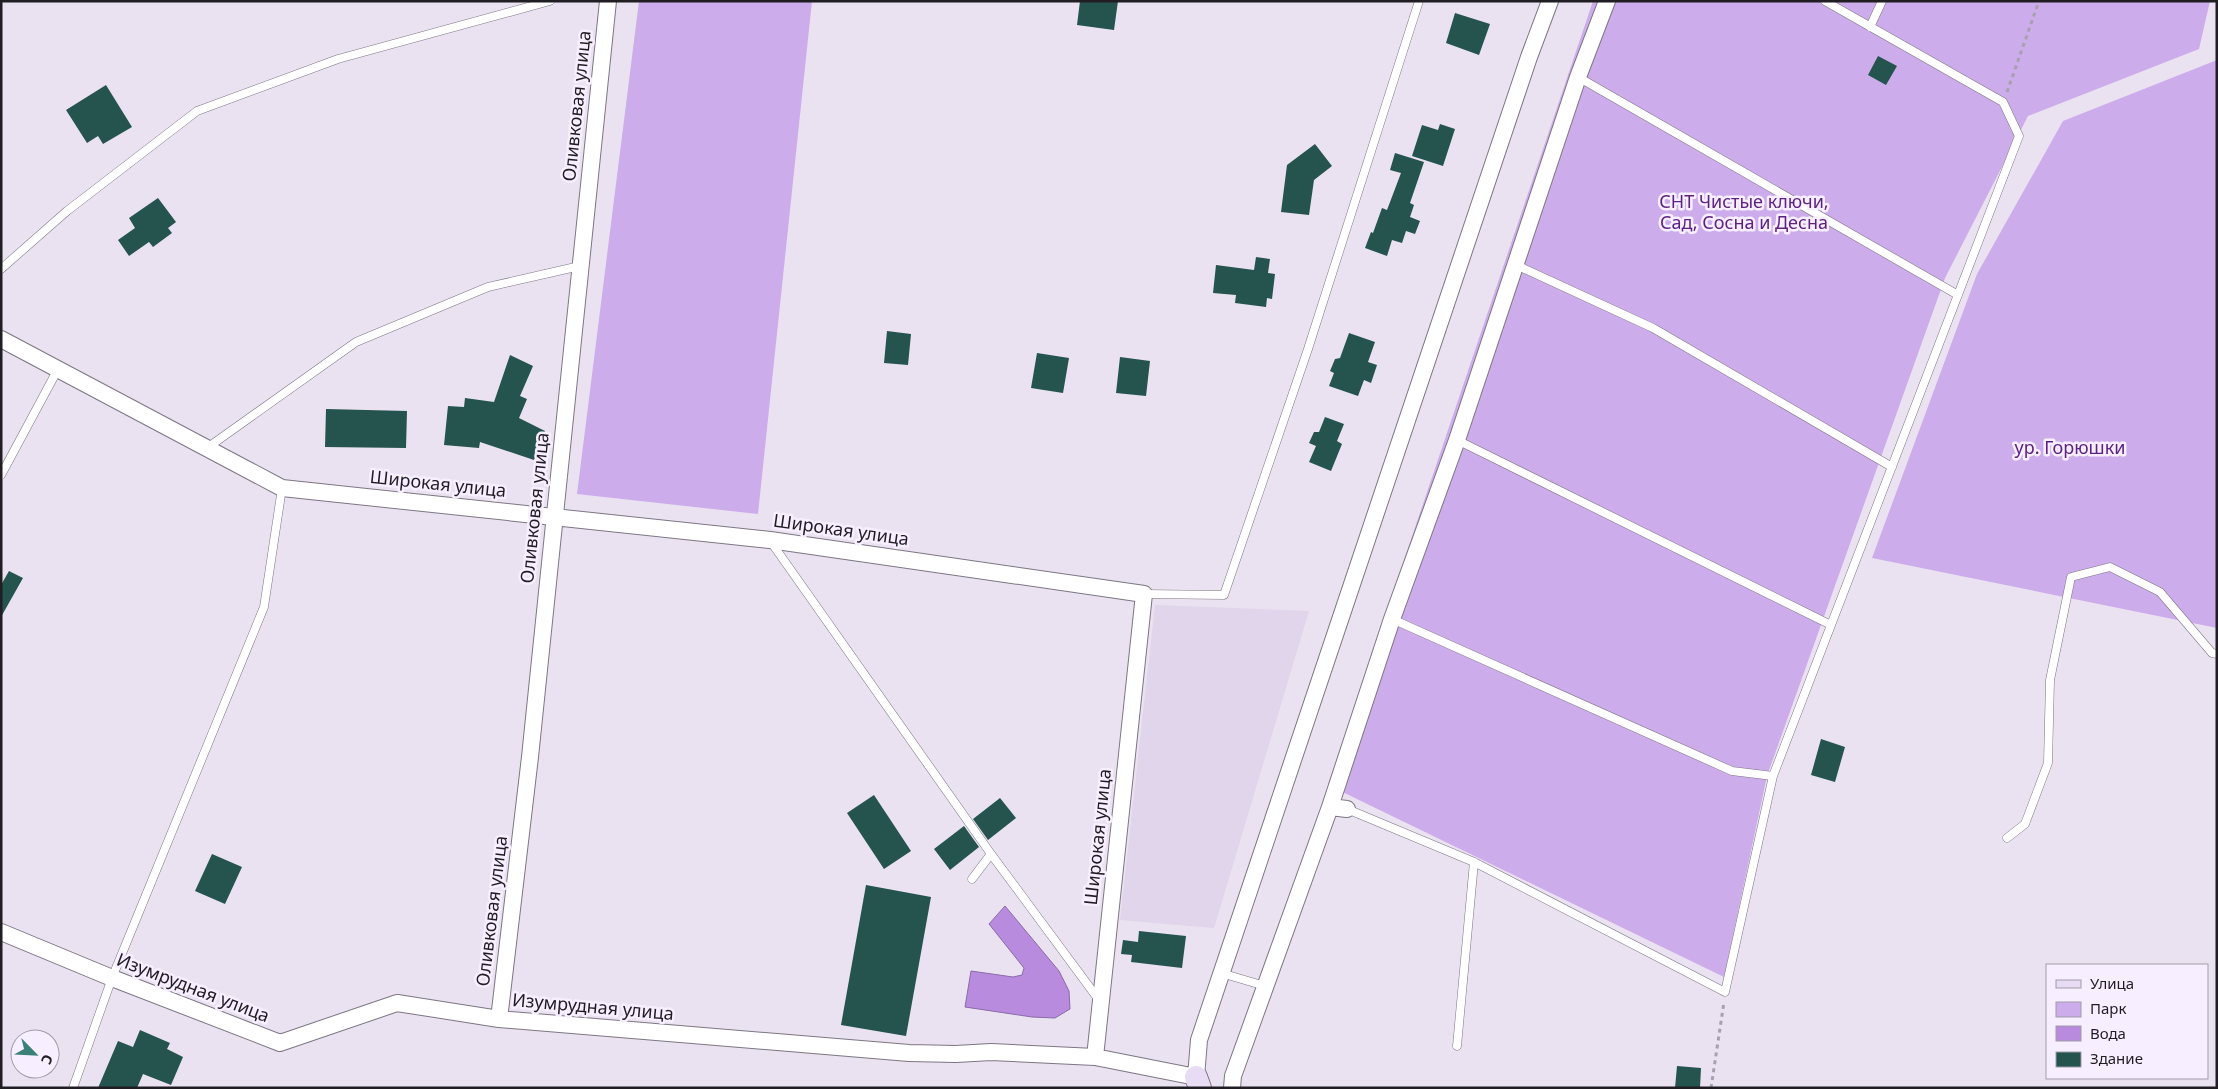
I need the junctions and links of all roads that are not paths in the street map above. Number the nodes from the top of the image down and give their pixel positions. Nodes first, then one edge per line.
1 (550, 1) edge
2 (608, 1) edge
3 (1419, 1) edge
4 (1550, 1) edge
5 (1607, 1) edge
6 (1825, 1) edge
7 (1882, 1) edge
8 (1870, 27) junction
9 (1578, 77) junction
10 (1514, 264) junction
11 (580, 266) junction
12 (1, 269) edge
13 (1958, 295) junction
14 (1, 339) edge
15 (58, 369) junction
16 (1457, 440) junction
17 (206, 448) junction
18 (1892, 467) junction
19 (1, 476) edge
20 (282, 488) junction
21 (554, 517) junction
22 (770, 540) junction
23 (1144, 594) junction
24 (1392, 619) junction
25 (1831, 624) junction
26 (2217, 654) edge
27 (1773, 776) junction
28 (1330, 806) junction
29 (1347, 808) joint
30 (2007, 838) dead end
31 (990, 854) junction
32 (1474, 862) junction
33 (972, 879) dead end
34 (1, 932) edge
35 (1221, 973) junction
36 (112, 978) junction
37 (1265, 986) junction
38 (1101, 1001) junction
39 (499, 1019) junction
40 (1457, 1046) dead end
41 (1095, 1056) junction
42 (1198, 1082) edge
43 (73, 1088) edge
44 (1232, 1088) edge

1 - 12 lane
2 - 11 street, Оливковая улица
3 - 23 lane
4 - 35 street
5 - 9 street
6 - 8 lane
7 - 8 lane
8 - 13 lane
9 - 10 street
9 - 13 lane
10 - 16 street
10 - 18 lane
11 - 17 lane
11 - 21 street, Оливковая улица
13 - 18 lane
14 - 15 street, Широкая улица
15 - 17 street, Широкая улица
15 - 19 lane
16 - 24 street
16 - 25 lane
17 - 20 street, Широкая улица
18 - 25 lane
20 - 21 street, Широкая улица
20 - 36 lane
21 - 22 street, Широкая улица
21 - 39 street, Оливковая улица
22 - 23 street, Широкая улица
22 - 31 lane
23 - 38 street, Широкая улица
24 - 27 lane
24 - 28 street
25 - 27 lane
26 - 30 lane
27 - 32 lane
28 - 29 street
28 - 37 street
29 - 32 lane
31 - 33 lane
31 - 38 lane
32 - 40 lane
34 - 36 street, Изумрудная улица
35 - 37 lane
35 - 42 street
36 - 39 street, Изумрудная улица
36 - 43 lane
37 - 44 street
38 - 41 street, Широкая улица
39 - 41 street, Изумрудная улица
41 - 42 street

